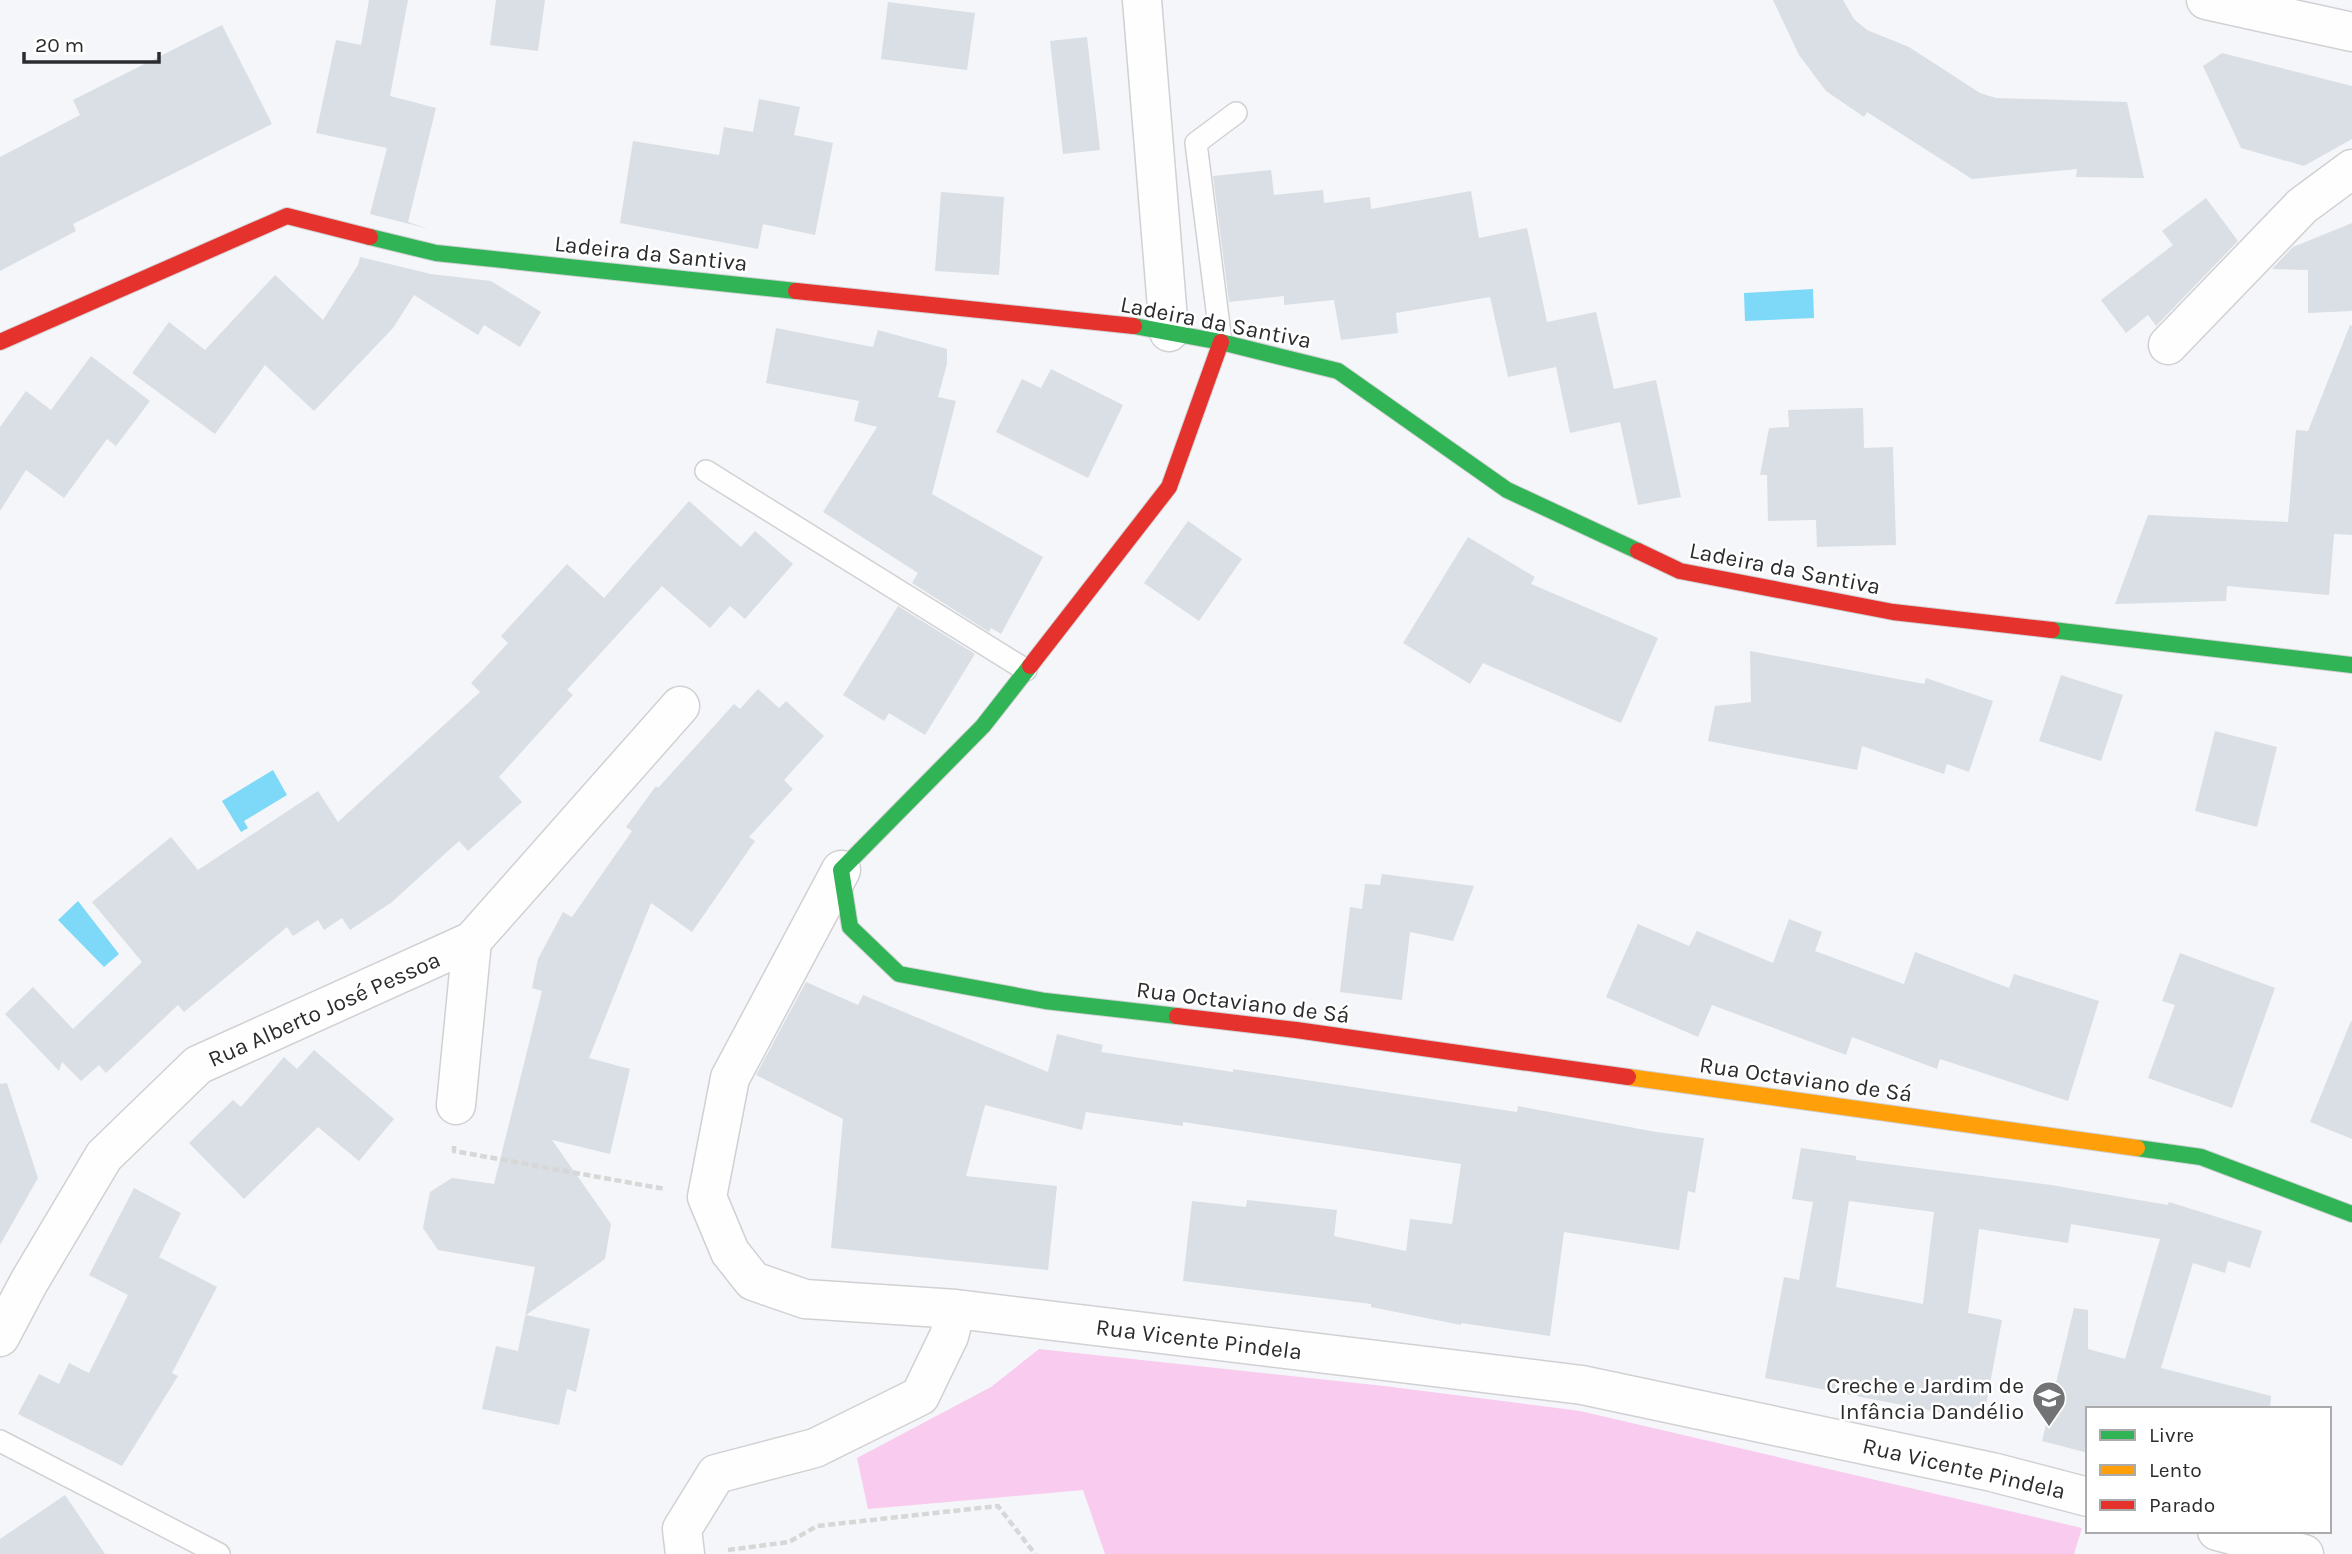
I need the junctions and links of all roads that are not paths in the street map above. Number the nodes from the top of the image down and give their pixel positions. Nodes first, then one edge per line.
1 (1142, 0) edge
2 (2206, 0) edge
3 (2352, 32) edge
4 (1236, 113) dead end
5 (2352, 169) edge
6 (1169, 332) junction
7 (1221, 341) junction
8 (0, 342) edge
9 (2168, 345) dead end
10 (705, 471) dead end
11 (2352, 665) edge
12 (1026, 670) junction
13 (680, 706) dead end
14 (841, 870) junction
15 (472, 942) junction
16 (456, 1105) dead end
17 (2352, 1214) edge
18 (956, 1309) junction
19 (0, 1337) edge
20 (0, 1441) edge
21 (2086, 1496) edge
22 (2225, 1533) edge
23 (219, 1554) edge
24 (685, 1554) edge
25 (2304, 1554) edge

1 - 6 street
2 - 3 street
4 - 7 lane
5 - 9 street
6 - 7 street, Ladeira da Santiva
6 - 8 street, Ladeira da Santiva
7 - 11 street, Ladeira da Santiva
7 - 12 street
10 - 12 lane
12 - 14 street
13 - 15 street, Rua Alberto José Pessoa
14 - 17 street, Rua Octaviano de Sá
14 - 18 street, Rua Vicente Pindela
15 - 16 street
15 - 19 street, Rua Alberto José Pessoa
18 - 21 street, Rua Vicente Pindela
18 - 24 street
20 - 23 lane
22 - 25 street

